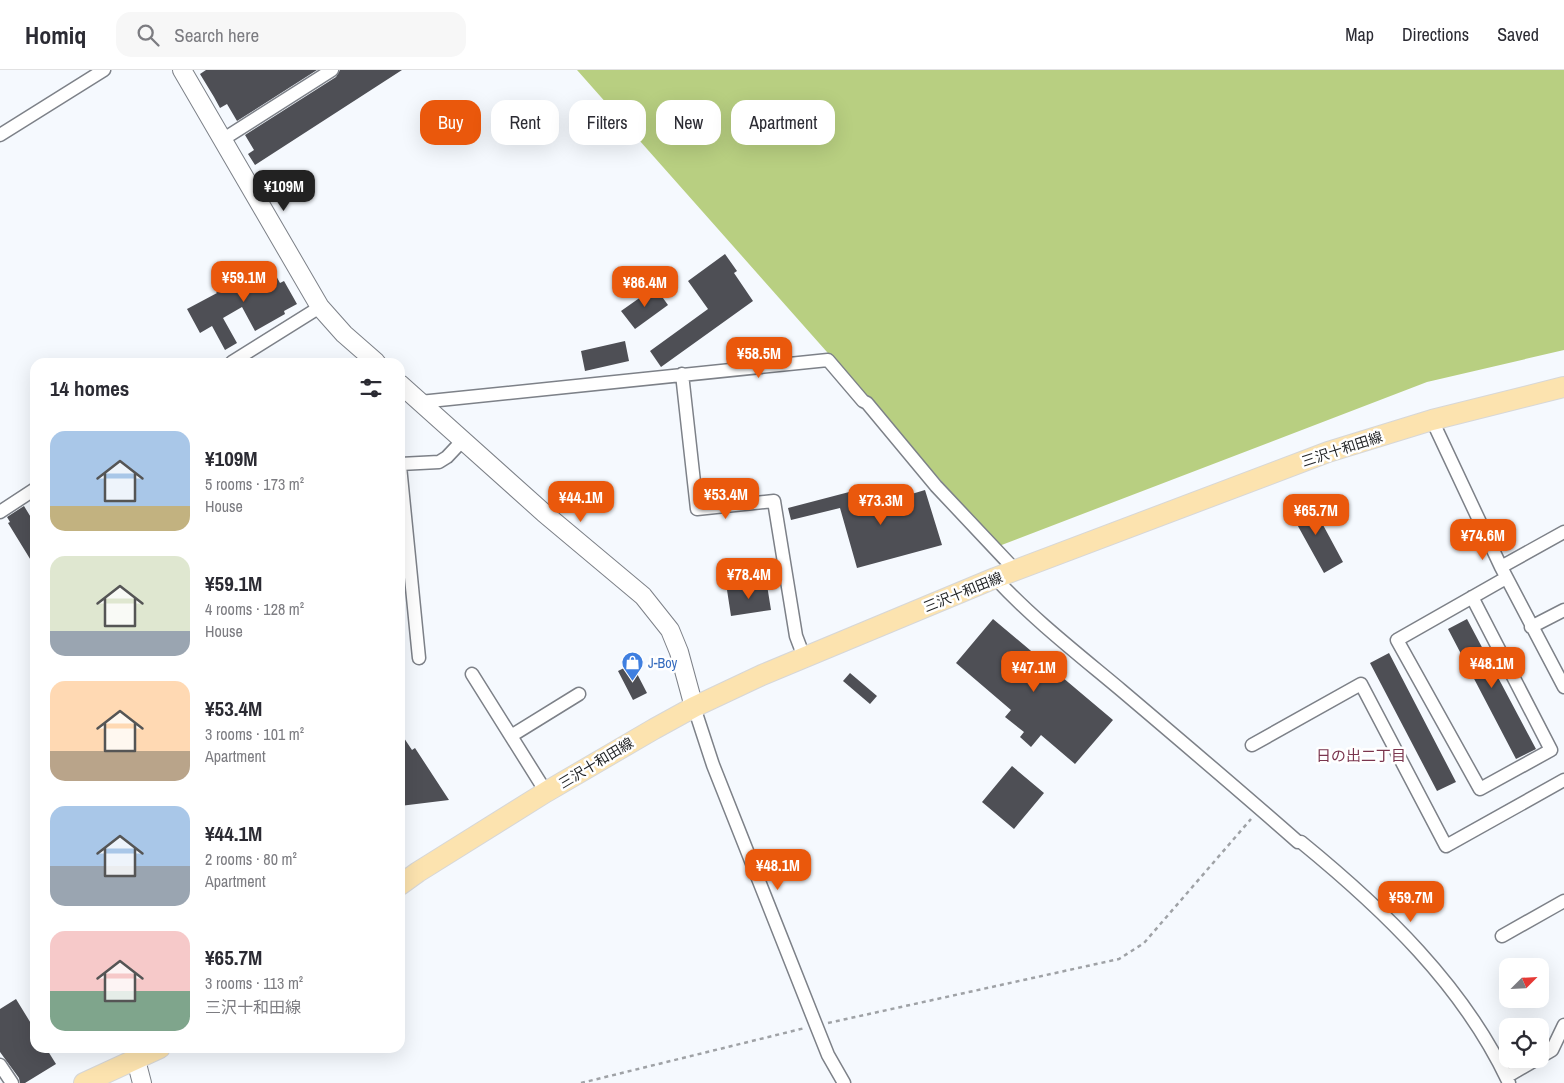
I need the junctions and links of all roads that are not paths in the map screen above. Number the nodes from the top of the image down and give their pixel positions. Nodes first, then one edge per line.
1 (104, 70) edge
2 (182, 70) edge
3 (332, 70) edge
4 (0, 135) edge
5 (222, 140) junction
6 (320, 306) junction
7 (238, 358) edge
8 (371, 358) edge
9 (682, 374) junction
10 (1564, 387) edge
11 (405, 388) edge
12 (420, 402) junction
13 (1432, 420) junction
14 (463, 440) junction
15 (405, 465) edge
16 (30, 492) edge
17 (0, 512) edge
18 (405, 516) edge
19 (1564, 532) edge
20 (1016, 570) junction
21 (1503, 573) junction
22 (995, 578) junction
23 (1472, 598) junction
24 (1564, 610) edge
25 (1531, 628) junction
26 (804, 657) junction
27 (419, 658) dead end
28 (472, 674) dead end
29 (1564, 687) edge
30 (579, 694) dead end
31 (694, 707) junction
32 (511, 736) junction
33 (1252, 745) dead end
34 (1564, 780) edge
35 (546, 792) junction
36 (405, 881) edge
37 (1564, 902) edge
38 (1502, 936) dead end
39 (1564, 1025) edge
40 (1549, 1052) edge
41 (150, 1053) edge
42 (136, 1060) junction
43 (0, 1065) edge
44 (1524, 1068) edge
45 (1507, 1080) edge
46 (12, 1083) edge
47 (84, 1083) edge
48 (142, 1083) edge
49 (844, 1083) edge

1 - 4 street
2 - 5 street
3 - 5 street
5 - 6 street
6 - 7 street
6 - 8 street
9 - 12 street
9 - 20 street
9 - 26 street
10 - 13 main road, 三沢十和田線
11 - 12 street
12 - 14 street
13 - 20 main road, 三沢十和田線
13 - 21 street
14 - 15 street
14 - 31 street
16 - 17 street
18 - 27 street
19 - 21 street
20 - 22 main road, 三沢十和田線
21 - 23 street
21 - 25 street
22 - 26 main road, 三沢十和田線
22 - 45 street
23 - 23 street
24 - 25 street
25 - 29 street
26 - 31 main road, 三沢十和田線
28 - 32 street
30 - 32 street
31 - 35 main road, 三沢十和田線
31 - 49 street
32 - 35 street
33 - 34 street
35 - 36 main road, 三沢十和田線
37 - 38 street
39 - 40 street
41 - 42 main road
42 - 47 main road
42 - 48 street
43 - 46 street
44 - 45 street

